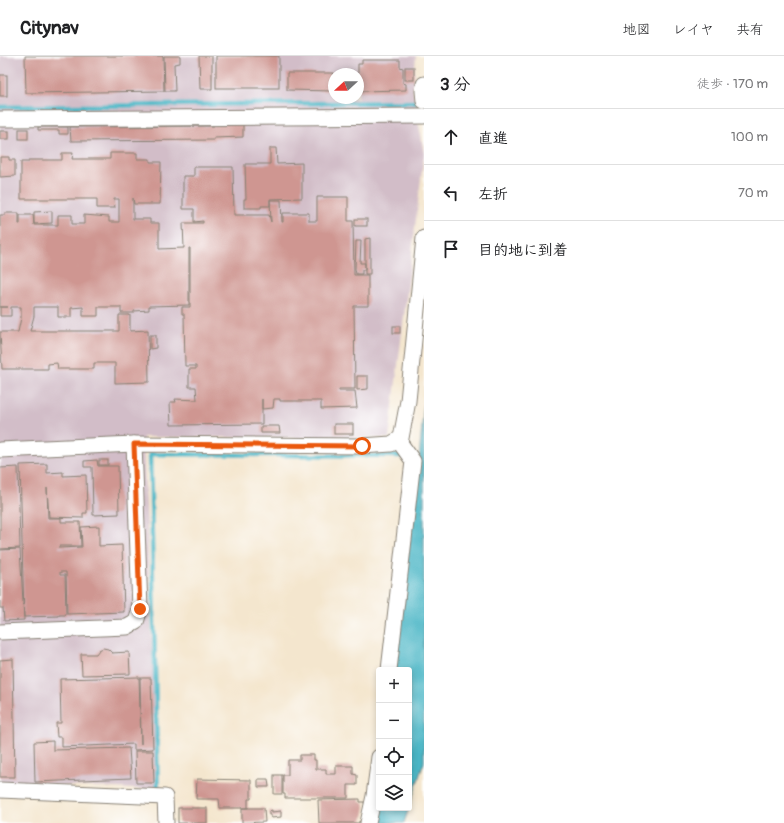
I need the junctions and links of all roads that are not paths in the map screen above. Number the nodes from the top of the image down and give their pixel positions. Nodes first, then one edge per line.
1 (424, 116) edge
2 (0, 119) edge
3 (424, 238) edge
4 (134, 444) junction
5 (0, 450) edge
6 (406, 450) junction
7 (0, 632) edge
8 (389, 667) edge
9 (377, 775) edge
10 (0, 790) edge
11 (166, 823) edge
12 (368, 823) edge

1 - 2 street
3 - 6 street
4 - 5 street
4 - 6 street
4 - 7 street
6 - 8 street
9 - 12 street
10 - 11 street

